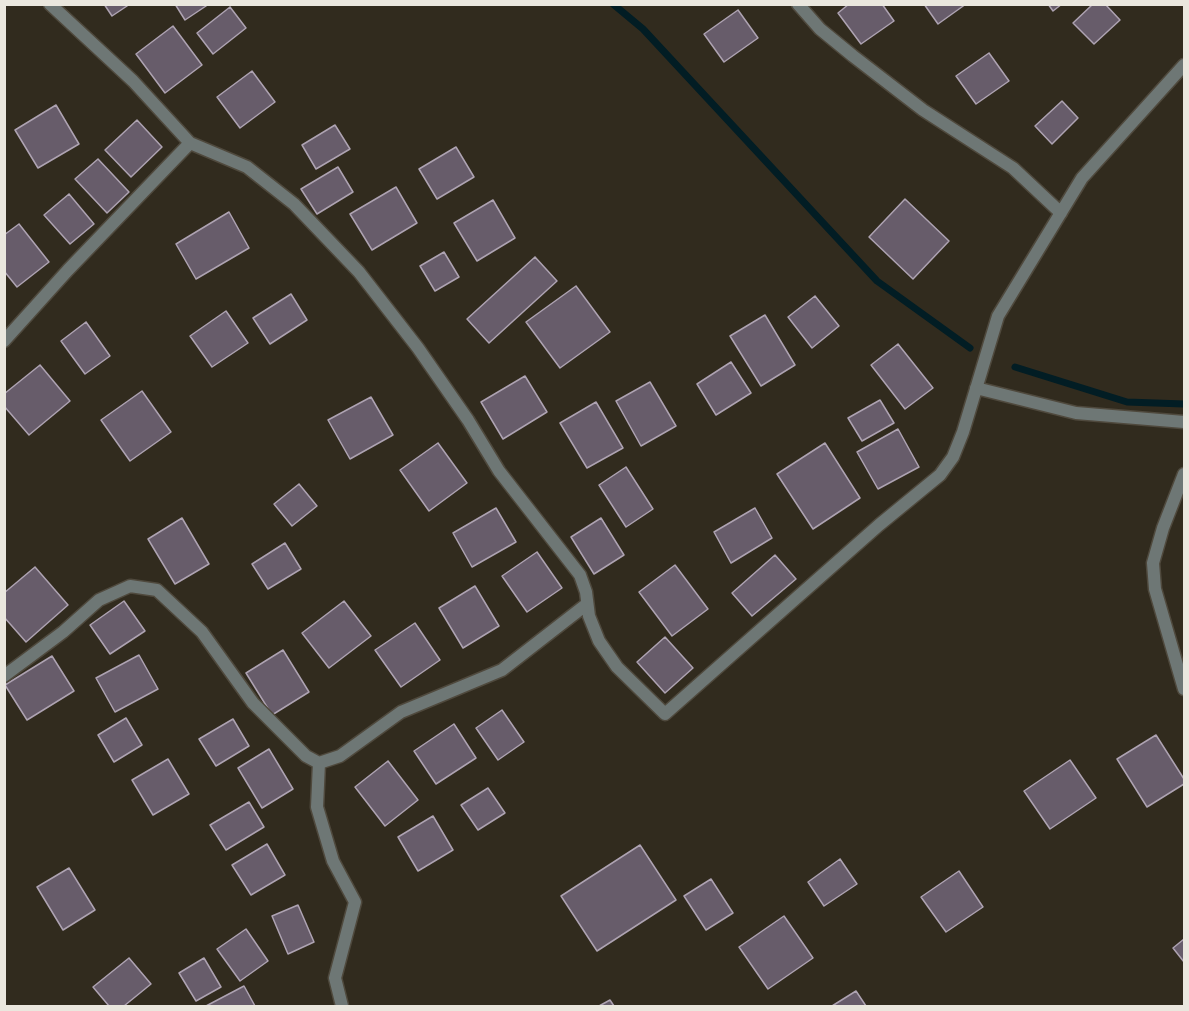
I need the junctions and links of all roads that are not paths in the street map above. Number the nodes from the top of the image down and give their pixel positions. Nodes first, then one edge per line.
1 (50, 4) edge
2 (798, 4) edge
3 (1185, 65) edge
4 (190, 143) junction
5 (1060, 213) junction
6 (4, 341) edge
7 (976, 388) junction
8 (1185, 422) edge
9 (1185, 474) edge
10 (587, 604) junction
11 (4, 676) edge
12 (1185, 689) edge
13 (319, 763) junction
14 (342, 1006) edge

1 - 4 street
2 - 5 street
3 - 5 street
4 - 6 street
4 - 10 street
5 - 7 street
7 - 8 street
7 - 10 street
9 - 12 street
10 - 13 street
11 - 13 street
13 - 14 street

